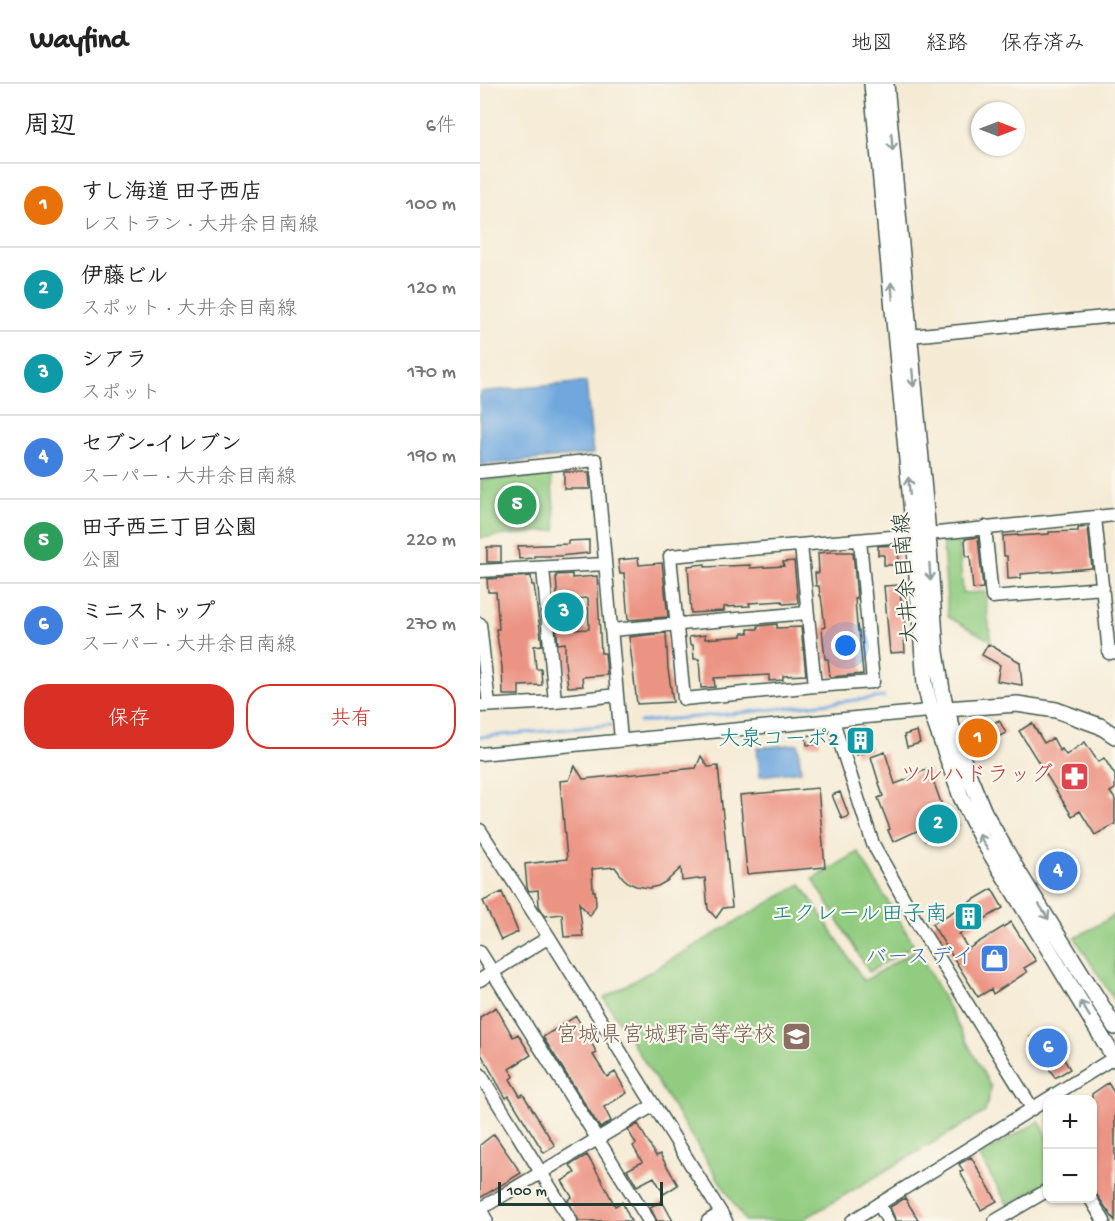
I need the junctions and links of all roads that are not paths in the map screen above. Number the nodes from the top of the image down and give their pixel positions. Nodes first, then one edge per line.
1 (873, 84) edge
2 (886, 84) edge
3 (1115, 316) edge
4 (910, 336) junction
5 (480, 472) edge
6 (1115, 515) edge
7 (1095, 517) junction
8 (986, 527) junction
9 (921, 534) junction
10 (860, 540) junction
11 (801, 545) junction
12 (605, 564) junction
13 (543, 568) junction
14 (480, 571) edge
15 (1102, 588) junction
16 (807, 613) junction
17 (677, 624) junction
18 (611, 630) junction
19 (480, 633) edge
20 (1115, 652) edge
21 (815, 686) junction
22 (617, 695) junction
23 (555, 702) junction
24 (484, 706) edge
25 (938, 710) junction
26 (833, 720) junction
27 (1115, 736) edge
28 (621, 740) junction
29 (480, 754) edge
30 (480, 830) edge
31 (549, 937) junction
32 (480, 952) edge
33 (493, 972) junction
34 (480, 980) edge
35 (1115, 1027) edge
36 (1115, 1058) edge
37 (480, 1074) edge
38 (654, 1105) junction
39 (1032, 1108) junction
40 (598, 1140) junction
41 (540, 1173) junction
42 (1043, 1192) edge
43 (1093, 1203) edge
44 (879, 1204) junction
45 (480, 1211) edge
46 (724, 1217) edge
47 (485, 1221) edge
48 (571, 1221) edge
49 (649, 1221) edge
50 (708, 1221) edge
51 (852, 1221) edge
52 (888, 1221) edge
53 (994, 1221) edge
54 (1104, 1221) edge

9 -> 1 street
2 -> 4 street, 大井余目南線
3 - 4 street
4 -> 9 street, 大井余目南線
5 - 12 street
6 - 7 street
7 - 8 street
7 - 15 street
8 - 9 street
8 - 15 street
9 - 10 street
9 - 25 street
10 - 11 street
10 - 21 street
11 - 16 street
11 - 17 street
12 - 13 street
12 - 18 street
13 - 14 street
13 - 23 street
15 - 20 street
16 - 17 street
16 - 21 street
17 - 18 street
17 - 21 street
18 - 22 street
19 - 24 street
22 - 23 street
22 - 28 street
23 - 24 street
25 - 26 street
25 - 27 street
25 -> 35 street
36 -> 25 street
26 - 28 street
26 - 39 street
28 - 29 street
30 - 31 street
31 - 33 street
31 - 38 street
32 - 33 street
33 - 34 street
33 - 40 street
36 - 39 street
37 - 41 street
38 - 40 street
38 - 46 street
39 - 44 street
40 - 41 street
40 - 49 street
41 - 45 street
41 - 48 street
42 - 53 street
43 - 54 street
44 - 51 street
44 - 52 street
45 - 47 street
46 - 50 street

